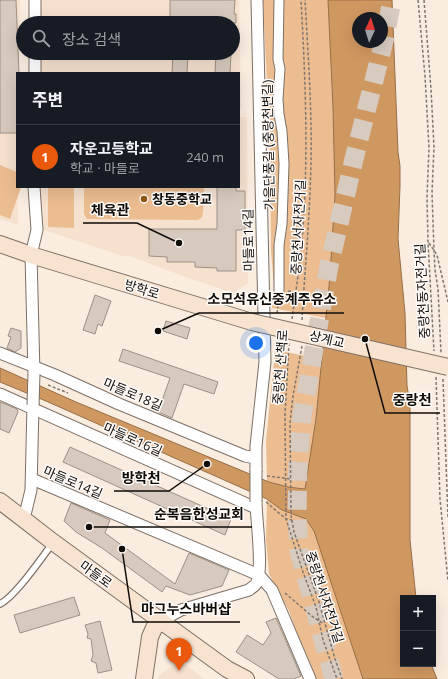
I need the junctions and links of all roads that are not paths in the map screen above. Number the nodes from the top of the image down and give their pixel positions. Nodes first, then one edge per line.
1 (35, 0) edge
2 (257, 0) edge
3 (279, 0) edge
4 (35, 16) edge
5 (35, 60) edge
6 (35, 72) edge
7 (34, 188) edge
8 (0, 244) edge
9 (31, 255) junction
10 (279, 294) road end
11 (252, 322) joint
12 (0, 353) edge
13 (442, 368) edge
14 (34, 371) junction
15 (0, 394) edge
16 (33, 407) junction
17 (255, 458) junction
18 (32, 479) junction
19 (0, 501) edge
20 (256, 505) junction
21 (24, 519) junction
22 (53, 542) junction
23 (259, 575) junction
24 (0, 604) edge
25 (161, 621) junction
26 (231, 674) edge
27 (144, 679) edge
28 (246, 679) edge
29 (310, 679) edge

1 - 4 street
2 - 17 street, 마들로14길
3 - 10 street, 가을단풍길 (중랑천변길)
5 - 6 street
7 - 9 street
8 - 9 main road, 방학로
9 - 11 main road, 방학로
9 - 14 street
11 - 13 main road, 상계교, bridge
12 - 14 street, 마들로18길
14 - 16 street, bridge
14 - 17 street, 마들로18길
15 - 16 street, 마들로16길
16 - 18 street
16 - 20 street, 마들로16길
17 - 20 street, 마들로14길, bridge
18 - 21 street
18 - 23 street, 마들로14길
19 - 21 main road, 마들로
20 - 23 street, 마들로14길
21 - 22 main road, 마들로
22 - 24 lane
22 - 25 main road, 마들로
23 - 25 street
23 - 29 street
25 - 26 main road, 마들로
25 - 27 main road
26 - 28 main road, 마들로

